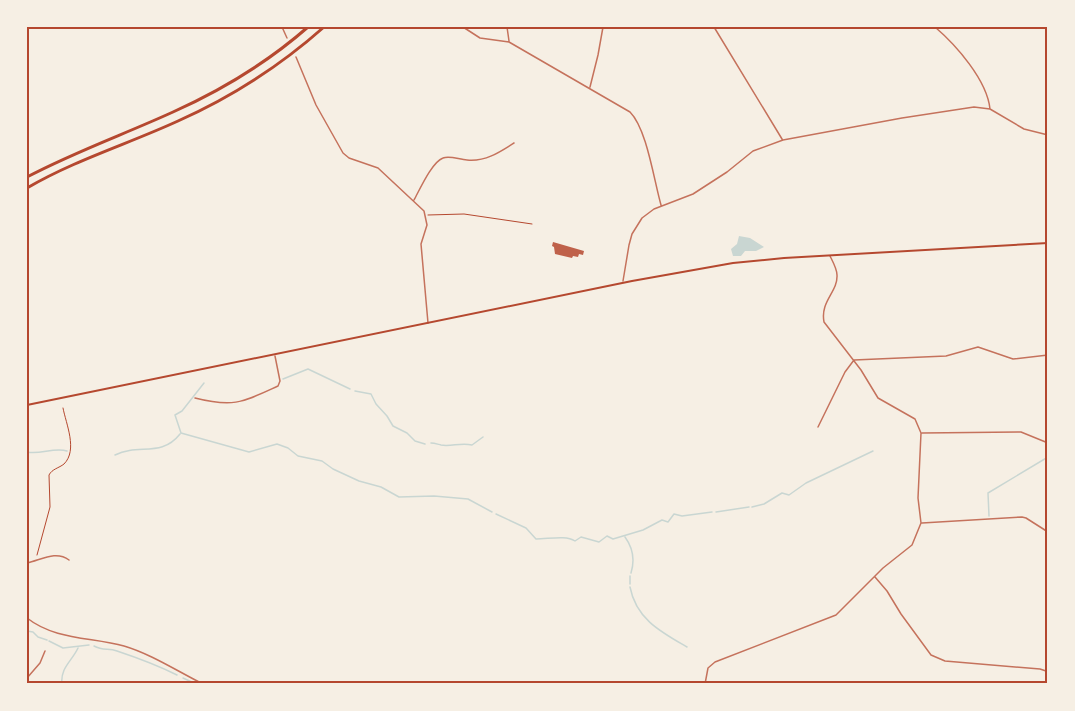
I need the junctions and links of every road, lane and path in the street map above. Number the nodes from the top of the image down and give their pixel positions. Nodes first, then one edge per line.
1 (282, 27) edge
2 (308, 27) edge
3 (324, 27) edge
4 (463, 27) edge
5 (507, 27) edge
6 (603, 27) edge
7 (714, 27) edge
8 (935, 27) edge
9 (287, 38) dead end
10 (509, 42) junction
11 (296, 57) dead end
12 (589, 88) junction
13 (990, 109) junction
14 (1048, 135) edge
15 (783, 140) junction
16 (514, 143) dead end
17 (27, 177) edge
18 (27, 188) edge
19 (413, 201) junction
20 (661, 206) junction
21 (426, 215) junction
22 (532, 224) dead end
23 (1048, 243) edge
24 (830, 255) junction
25 (623, 283) junction
26 (428, 323) junction
27 (275, 355) junction
28 (1048, 355) edge
29 (854, 360) junction
30 (195, 398) dead end
31 (27, 405) edge
32 (63, 408) dead end
33 (818, 427) dead end
34 (921, 434) junction
35 (1048, 443) edge
36 (921, 523) junction
37 (1048, 532) edge
38 (36, 560) junction
39 (69, 560) dead end
40 (27, 563) edge
41 (874, 577) junction
42 (27, 618) edge
43 (45, 651) dead end
44 (1048, 675) edge
45 (27, 678) edge
46 (203, 684) edge
47 (705, 684) edge

1 - 9 street
2 - 17 highway
3 - 18 highway
4 - 10 street
5 - 10 street
6 - 12 street
7 - 15 street
8 - 13 street
10 - 12 street
11 - 19 street
12 - 20 street
13 - 14 street
13 - 15 street
15 - 20 street
16 - 19 street
19 - 21 street
20 - 25 street
21 - 22 path
21 - 26 street
23 - 24 main road
24 - 25 main road
24 - 29 street
25 - 26 main road
26 - 27 main road
27 - 30 street
27 - 31 main road
28 - 29 street
29 - 33 street
29 - 34 street
32 - 38 path
34 - 35 street
34 - 36 street
36 - 37 street
36 - 41 street
38 - 39 street
38 - 40 street
41 - 44 street
41 - 47 street
42 - 46 street
43 - 45 street

